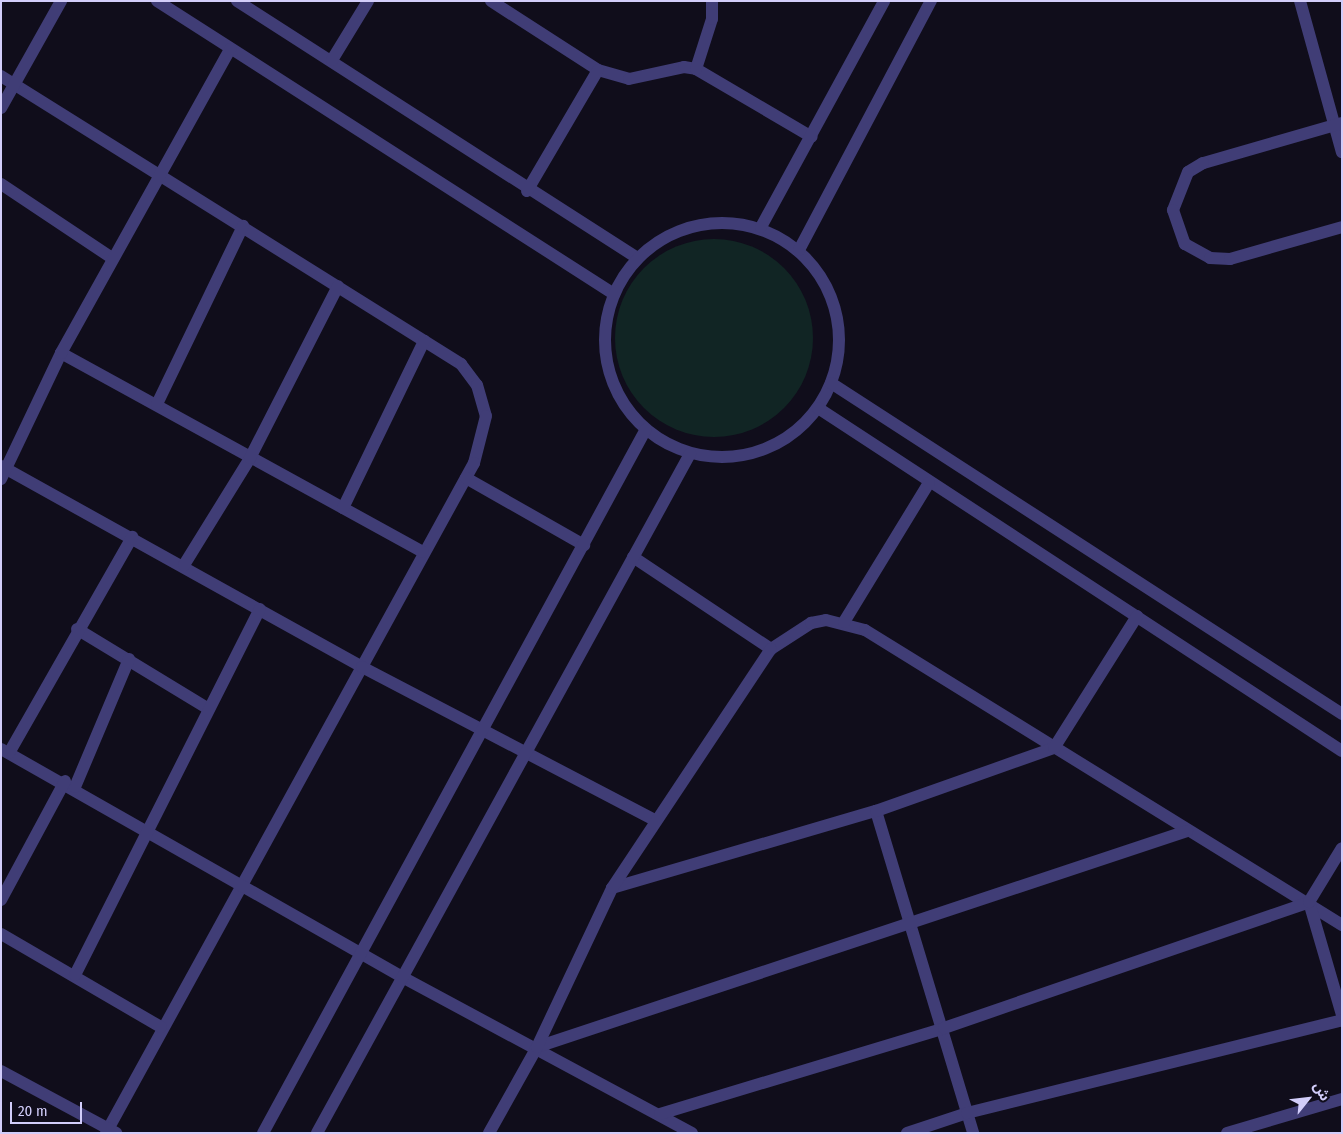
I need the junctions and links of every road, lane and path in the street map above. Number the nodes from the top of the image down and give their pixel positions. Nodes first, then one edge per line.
1 (62, 1) edge
2 (157, 1) edge
3 (236, 1) edge
4 (368, 1) edge
5 (492, 1) edge
6 (712, 1) edge
7 (884, 1) edge
8 (931, 1) edge
9 (1300, 1) edge
10 (230, 49) junction
11 (332, 60) junction
12 (696, 69) junction
13 (598, 70) junction
14 (1, 76) edge
15 (14, 84) junction
16 (1, 108) edge
17 (1338, 124) edge
18 (812, 137) junction
19 (1342, 152) edge
20 (159, 172) junction
21 (1, 184) edge
22 (527, 191) junction
23 (243, 226) junction
24 (761, 227) junction
25 (1342, 227) edge
26 (799, 250) junction
27 (112, 258) junction
28 (638, 258) junction
29 (338, 286) junction
30 (614, 294) junction
31 (424, 342) junction
32 (61, 353) junction
33 (831, 383) junction
34 (157, 404) junction
35 (818, 408) junction
36 (646, 429) junction
37 (690, 454) junction
38 (250, 458) junction
39 (4, 466) edge
40 (466, 478) junction
41 (1, 479) edge
42 (929, 483) junction
43 (343, 508) junction
44 (132, 537) junction
45 (584, 546) junction
46 (423, 552) junction
47 (633, 557) junction
48 (184, 565) junction
49 (260, 609) junction
50 (1137, 616) junction
51 (844, 622) junction
52 (77, 629) junction
53 (771, 648) junction
54 (128, 659) junction
55 (362, 667) junction
56 (208, 708) junction
57 (1342, 714) edge
58 (482, 732) junction
59 (1054, 748) junction
60 (5, 751) edge
61 (1342, 751) edge
62 (525, 754) junction
63 (70, 784) junction
64 (876, 811) junction
65 (655, 820) junction
66 (146, 830) junction
67 (1187, 831) junction
68 (1342, 848) edge
69 (244, 887) junction
70 (612, 888) junction
71 (1, 900) edge
72 (1309, 902) junction
73 (1342, 925) edge
74 (913, 926) junction
75 (1, 934) edge
76 (363, 951) junction
77 (75, 975) junction
78 (404, 978) junction
79 (1342, 1015) edge
80 (1342, 1020) edge
81 (161, 1027) junction
82 (944, 1028) junction
83 (537, 1047) junction
84 (1, 1072) edge
85 (1342, 1099) edge
86 (967, 1113) junction
87 (660, 1114) junction
88 (110, 1131) edge
89 (263, 1133) edge
90 (316, 1133) edge
91 (489, 1133) edge
92 (692, 1133) edge
93 (907, 1133) edge
94 (973, 1133) edge
95 (1227, 1133) edge

1 - 15 street
2 - 10 street
3 - 11 street
4 - 11 street
5 - 13 street
6 - 12 street
7 - 18 street
8 - 26 street
9 - 17 street
10 - 20 street
10 - 30 street
11 - 22 street
12 - 13 street
12 - 18 street
13 - 22 street
14 - 15 street
15 - 16 street
15 - 20 street
17 - 19 street
17 - 25 street
18 - 24 street
20 - 23 street
20 - 27 street
21 - 27 street
22 - 28 street
23 - 29 street
23 - 34 street
24 - 26 street
24 - 28 street
26 - 33 street
27 - 32 street
28 - 30 street
29 - 31 street
29 - 38 street
30 - 36 street
31 - 40 street
31 - 43 street
32 - 34 street
32 - 39 street
33 - 35 street
33 - 57 street
34 - 38 street
35 - 37 street
35 - 42 street
36 - 37 street
36 - 45 street
37 - 47 street
38 - 43 street
38 - 48 street
39 - 41 street
39 - 44 street
40 - 45 street
40 - 46 street
42 - 50 street
42 - 51 street
43 - 46 street
44 - 48 street
44 - 52 street
45 - 58 street
46 - 55 street
47 - 53 street
47 - 62 street
48 - 49 street
49 - 55 street
49 - 56 street
50 - 59 street
50 - 61 street
51 - 53 street
51 - 59 street
52 - 54 street
52 - 60 street
53 - 65 street
54 - 56 street
54 - 63 street
55 - 58 street
55 - 69 street
56 - 66 street
58 - 62 street
58 - 76 street
59 - 64 street
59 - 67 street
60 - 63 street
62 - 65 street
62 - 78 street
63 - 66 street
63 - 71 street
64 - 70 street
64 - 74 street
65 - 70 street
66 - 69 street
66 - 77 street
67 - 72 street
67 - 74 street
68 - 72 street
69 - 76 street
69 - 81 street
70 - 83 street
72 - 73 street
72 - 79 street
72 - 82 street
74 - 82 street
74 - 83 street
75 - 77 street
76 - 78 street
76 - 89 street
77 - 81 street
78 - 83 street
78 - 90 street
80 - 86 street
81 - 88 street
82 - 86 street
82 - 87 street
83 - 87 street
83 - 91 street
84 - 88 street
85 - 95 street
86 - 93 street
86 - 94 street
87 - 92 street

